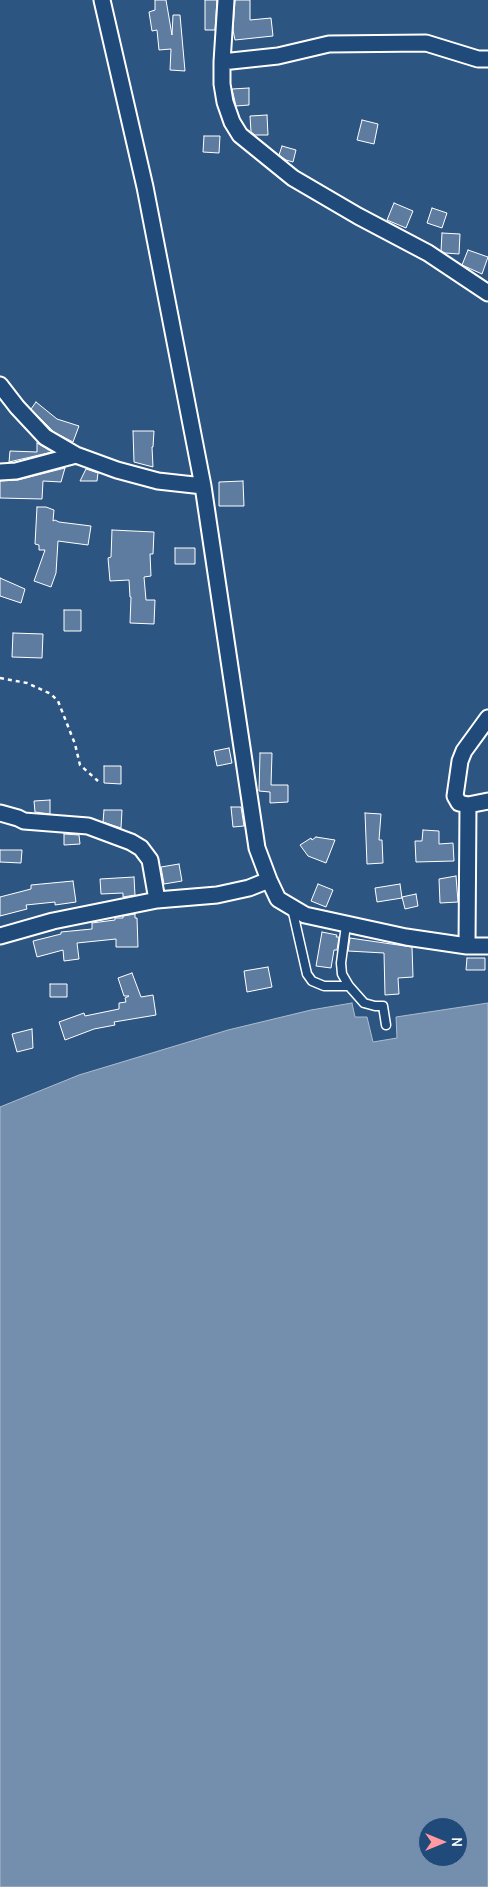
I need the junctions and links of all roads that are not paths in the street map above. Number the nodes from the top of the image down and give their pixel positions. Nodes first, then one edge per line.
1 (102, 0) edge
2 (226, 0) edge
3 (488, 59) edge
4 (222, 62) junction
5 (488, 294) edge
6 (0, 385) edge
7 (76, 455) junction
8 (0, 472) edge
9 (202, 486) junction
10 (488, 718) edge
11 (488, 801) edge
12 (468, 805) junction
13 (0, 813) edge
14 (269, 880) junction
15 (157, 900) junction
16 (292, 908) junction
17 (346, 925) junction
18 (0, 936) edge
19 (467, 946) junction
20 (488, 946) edge
21 (349, 986) junction
22 (386, 1024) dead end

1 - 9 street
2 - 4 street
3 - 4 street
4 - 5 street
6 - 7 street
7 - 8 street
7 - 9 street
9 - 14 street
10 - 12 street
11 - 12 street
12 - 19 street
13 - 15 street
14 - 15 street
14 - 16 street
15 - 18 street
16 - 17 street
16 - 21 lane
17 - 19 street
17 - 21 lane
19 - 20 street
21 - 22 lane

